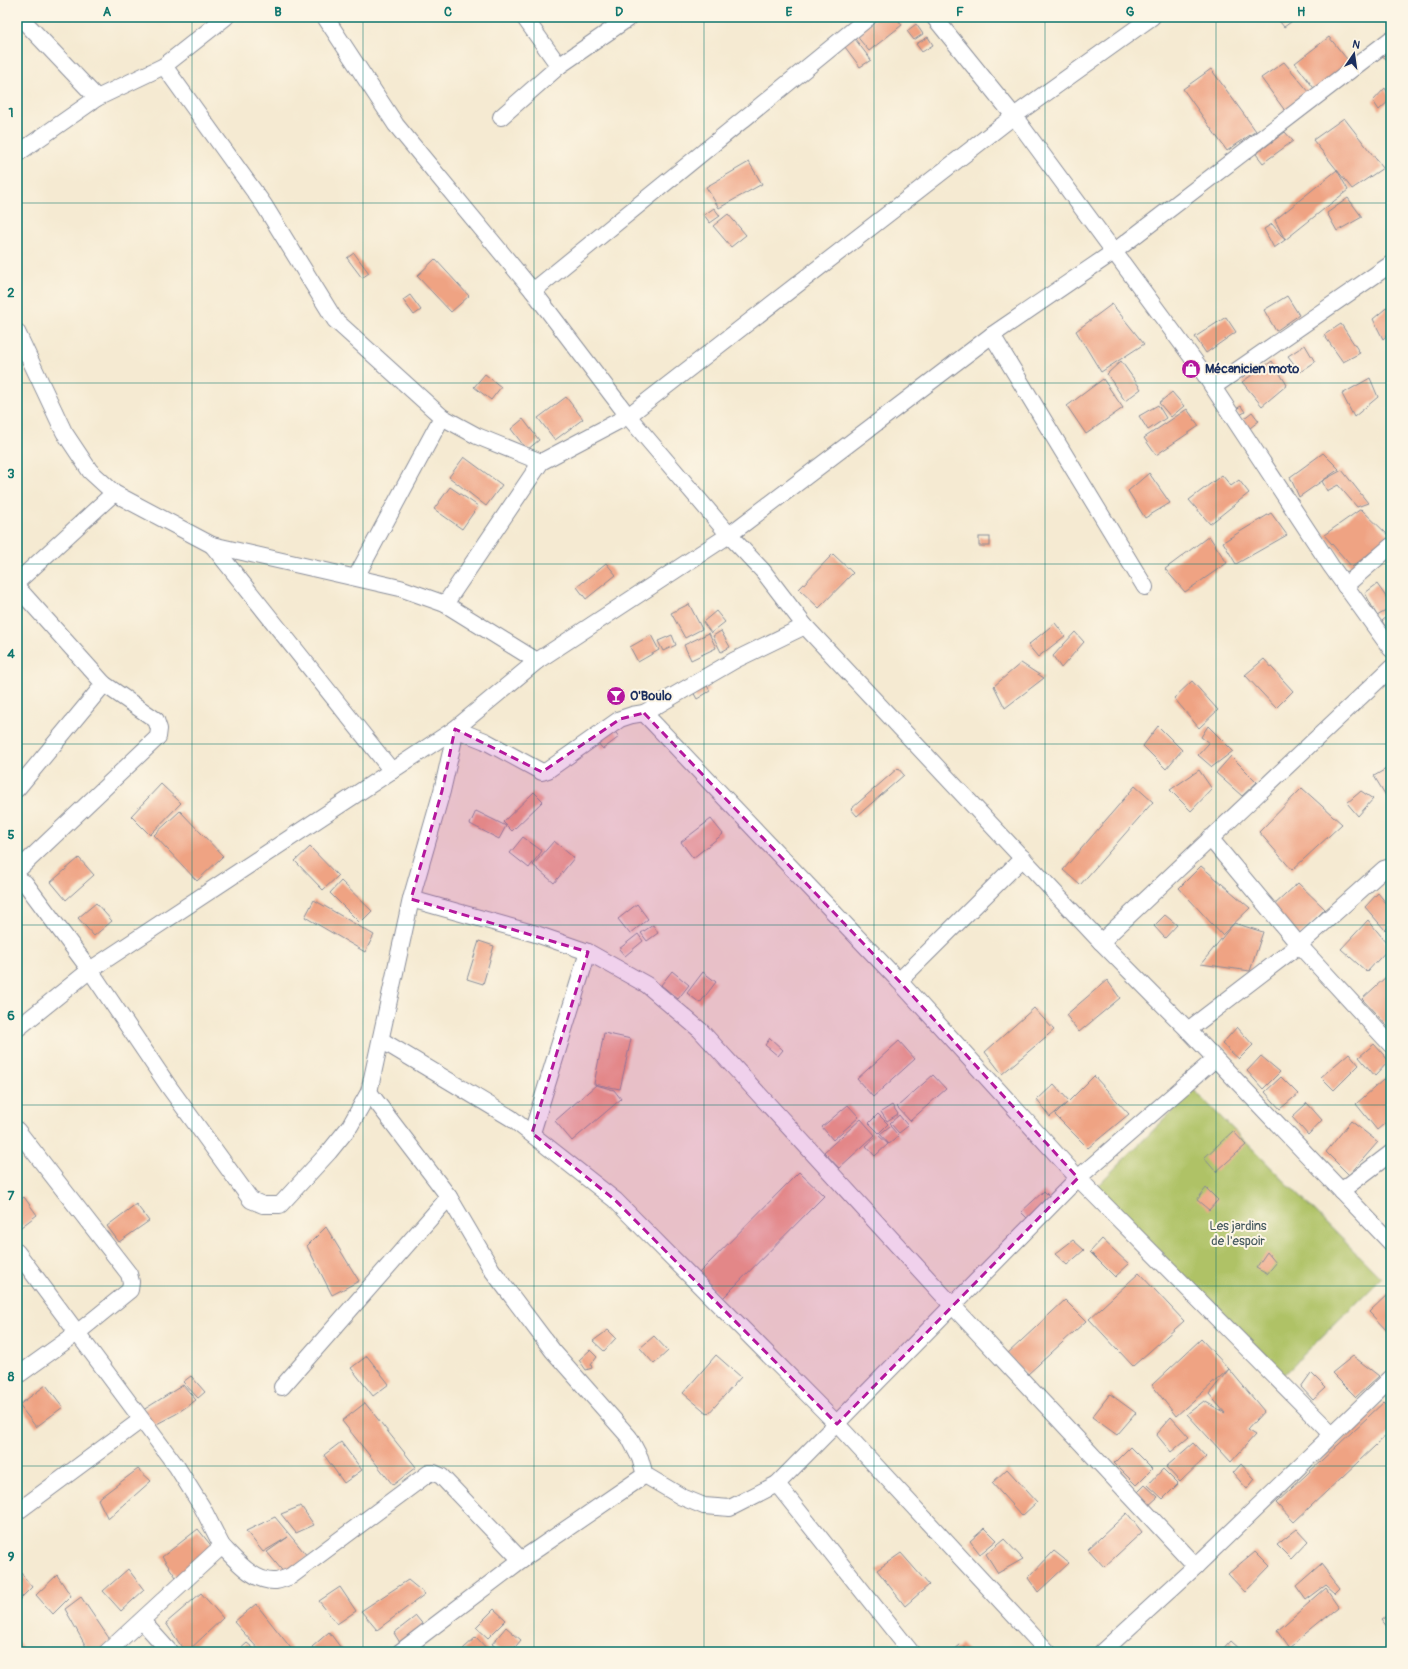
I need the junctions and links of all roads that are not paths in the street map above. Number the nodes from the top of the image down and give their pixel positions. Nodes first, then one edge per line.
1 (20, 17) edge
2 (325, 17) edge
3 (524, 17) edge
4 (630, 17) edge
5 (869, 17) edge
6 (934, 17) edge
7 (1152, 17) edge
8 (222, 18) edge
9 (1391, 39) edge
10 (164, 66) junction
11 (559, 66) junction
12 (97, 98) junction
13 (1014, 116) junction
14 (501, 117) dead end
15 (17, 154) edge
16 (1115, 251) junction
17 (1391, 264) edge
18 (533, 291) junction
19 (17, 332) edge
20 (992, 335) junction
21 (1213, 387) junction
22 (628, 416) junction
23 (442, 417) junction
24 (540, 462) junction
25 (114, 493) junction
26 (729, 535) junction
27 (212, 545) junction
28 (1391, 546) edge
29 (356, 577) junction
30 (17, 582) edge
31 (1345, 586) junction
32 (17, 587) edge
33 (1145, 587) dead end
34 (445, 604) junction
35 (805, 626) junction
36 (1391, 650) edge
37 (537, 661) junction
38 (1391, 668) edge
39 (104, 684) junction
40 (644, 713) junction
41 (455, 729) junction
42 (392, 771) junction
43 (17, 789) edge
44 (1210, 838) junction
45 (1023, 858) junction
46 (1391, 867) edge
47 (17, 870) edge
48 (17, 879) edge
49 (411, 899) junction
50 (1101, 942) junction
51 (1300, 945) junction
52 (588, 952) junction
53 (90, 970) junction
54 (899, 981) junction
55 (17, 1029) edge
56 (1188, 1030) junction
57 (382, 1040) junction
58 (1391, 1045) edge
59 (1215, 1059) junction
60 (369, 1092) junction
61 (17, 1130) edge
62 (532, 1133) junction
63 (1391, 1153) edge
64 (1078, 1178) junction
65 (1341, 1191) junction
66 (449, 1197) junction
67 (1391, 1243) edge
68 (17, 1252) edge
69 (952, 1305) junction
70 (77, 1334) junction
71 (17, 1376) edge
72 (1391, 1378) edge
73 (282, 1388) dead end
74 (141, 1420) junction
75 (837, 1424) junction
76 (1332, 1434) junction
77 (645, 1475) junction
78 (777, 1484) junction
79 (17, 1512) edge
80 (222, 1546) junction
81 (521, 1560) junction
82 (1196, 1566) junction
83 (142, 1621) junction
84 (108, 1652) edge
85 (170, 1652) edge
86 (400, 1652) edge
87 (911, 1652) edge
88 (1048, 1652) edge
89 (1102, 1652) edge

1 - 12 street
2 - 18 street
3 - 11 street
4 - 11 street
5 - 18 street
6 - 13 street
7 - 13 street
8 - 10 street
9 - 16 street
10 - 12 street
10 - 23 street
11 - 14 street
12 - 15 street
13 - 16 street
13 - 22 street
16 - 20 street
16 - 21 street
17 - 21 street
18 - 22 street
19 - 25 street
20 - 26 street
20 - 33 street
21 - 31 street
22 - 24 street
22 - 26 street
23 - 24 street
23 - 29 street
24 - 34 street
25 - 27 street
25 - 30 street
26 - 35 street
26 - 37 street
27 - 29 street
27 - 42 street
28 - 31 street
29 - 34 street
31 - 36 street
32 - 39 street
34 - 37 street
35 - 40 street
35 - 45 street
37 - 41 street
38 - 44 street
39 - 43 street
39 - 47 street
40 - 41 street
40 - 54 street
41 - 42 street
41 - 49 street
42 - 53 street
44 - 50 street
44 - 51 street
45 - 50 street
45 - 54 street
46 - 51 street
48 - 53 street
49 - 52 street
49 - 57 street
50 - 56 street
51 - 56 street
51 - 58 street
52 - 62 street
52 - 69 street
53 - 55 street
53 - 60 street
54 - 64 street
56 - 59 street
57 - 60 street
57 - 62 street
59 - 64 street
59 - 65 street
60 - 66 street
61 - 70 street
62 - 75 street
63 - 65 street
64 - 69 street
64 - 76 street
65 - 67 street
66 - 73 street
66 - 77 street
68 - 70 street
69 - 75 street
69 - 82 street
70 - 71 street
70 - 74 street
72 - 76 street
74 - 79 street
74 - 80 street
75 - 78 street
75 - 88 street
76 - 82 street
77 - 78 street
77 - 81 street
78 - 87 street
80 - 81 street
80 - 83 street
81 - 86 street
82 - 89 street
83 - 84 street
83 - 85 street

